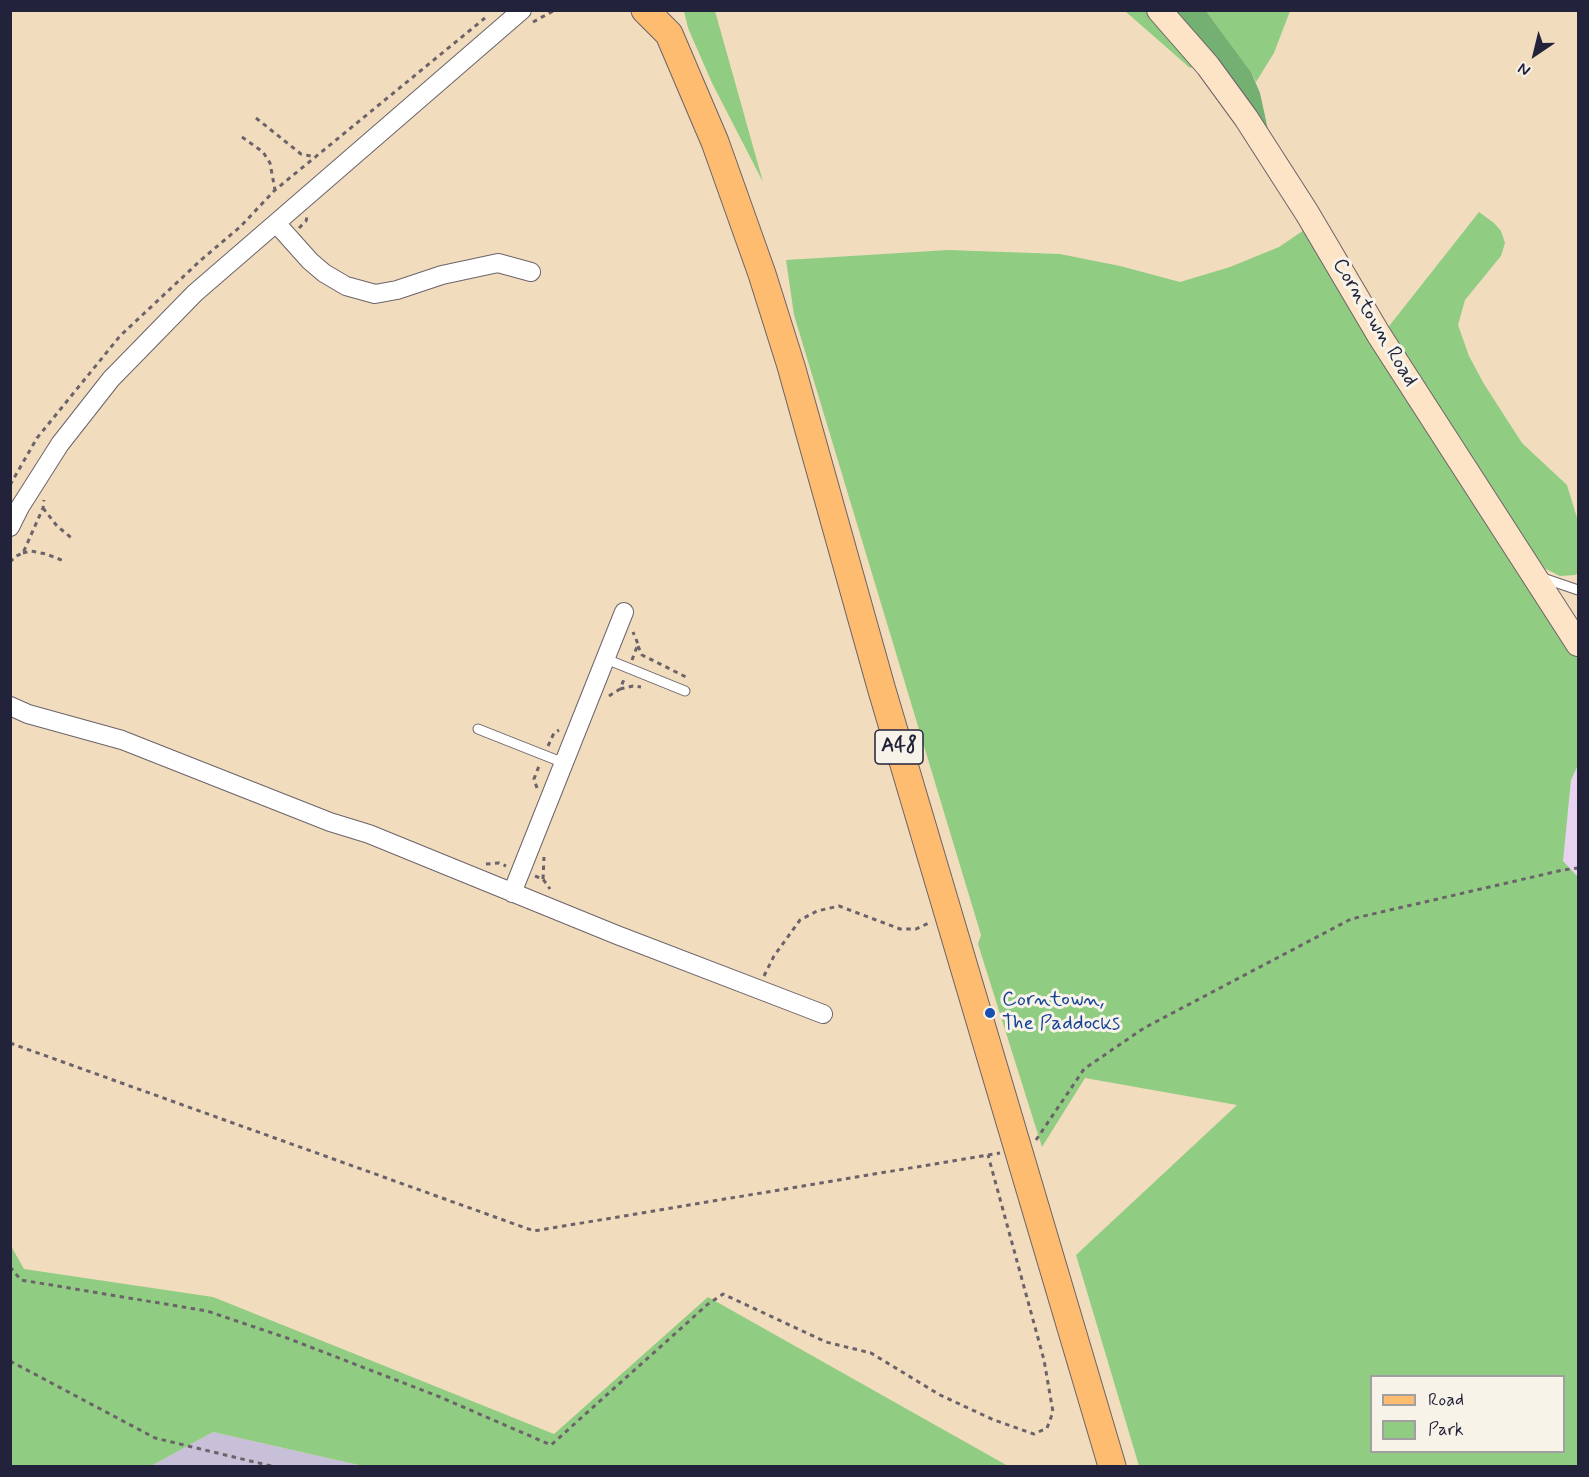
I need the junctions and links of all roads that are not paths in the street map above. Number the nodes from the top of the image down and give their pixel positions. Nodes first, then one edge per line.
1 (645, 10) edge
2 (1160, 10) edge
3 (522, 12) edge
4 (668, 22) edge
5 (276, 223) junction
6 (531, 272) dead end
7 (10, 527) edge
8 (1532, 574) junction
9 (1578, 590) edge
10 (624, 612) dead end
11 (1578, 644) edge
12 (606, 659) junction
13 (685, 691) dead end
14 (10, 706) edge
15 (19, 714) edge
16 (478, 729) dead end
17 (564, 763) junction
18 (512, 893) junction
19 (823, 1014) dead end
20 (1112, 1467) edge

1 - 4 main road, A48
2 - 8 main road, Corntown Road
3 - 5 street
4 - 20 main road, A48
5 - 6 street
5 - 7 street
8 - 9 lane
8 - 11 main road, Corntown Road
10 - 12 street
12 - 13 lane
12 - 17 street
14 - 15 street
15 - 18 street
16 - 17 lane
17 - 18 street
18 - 19 street

